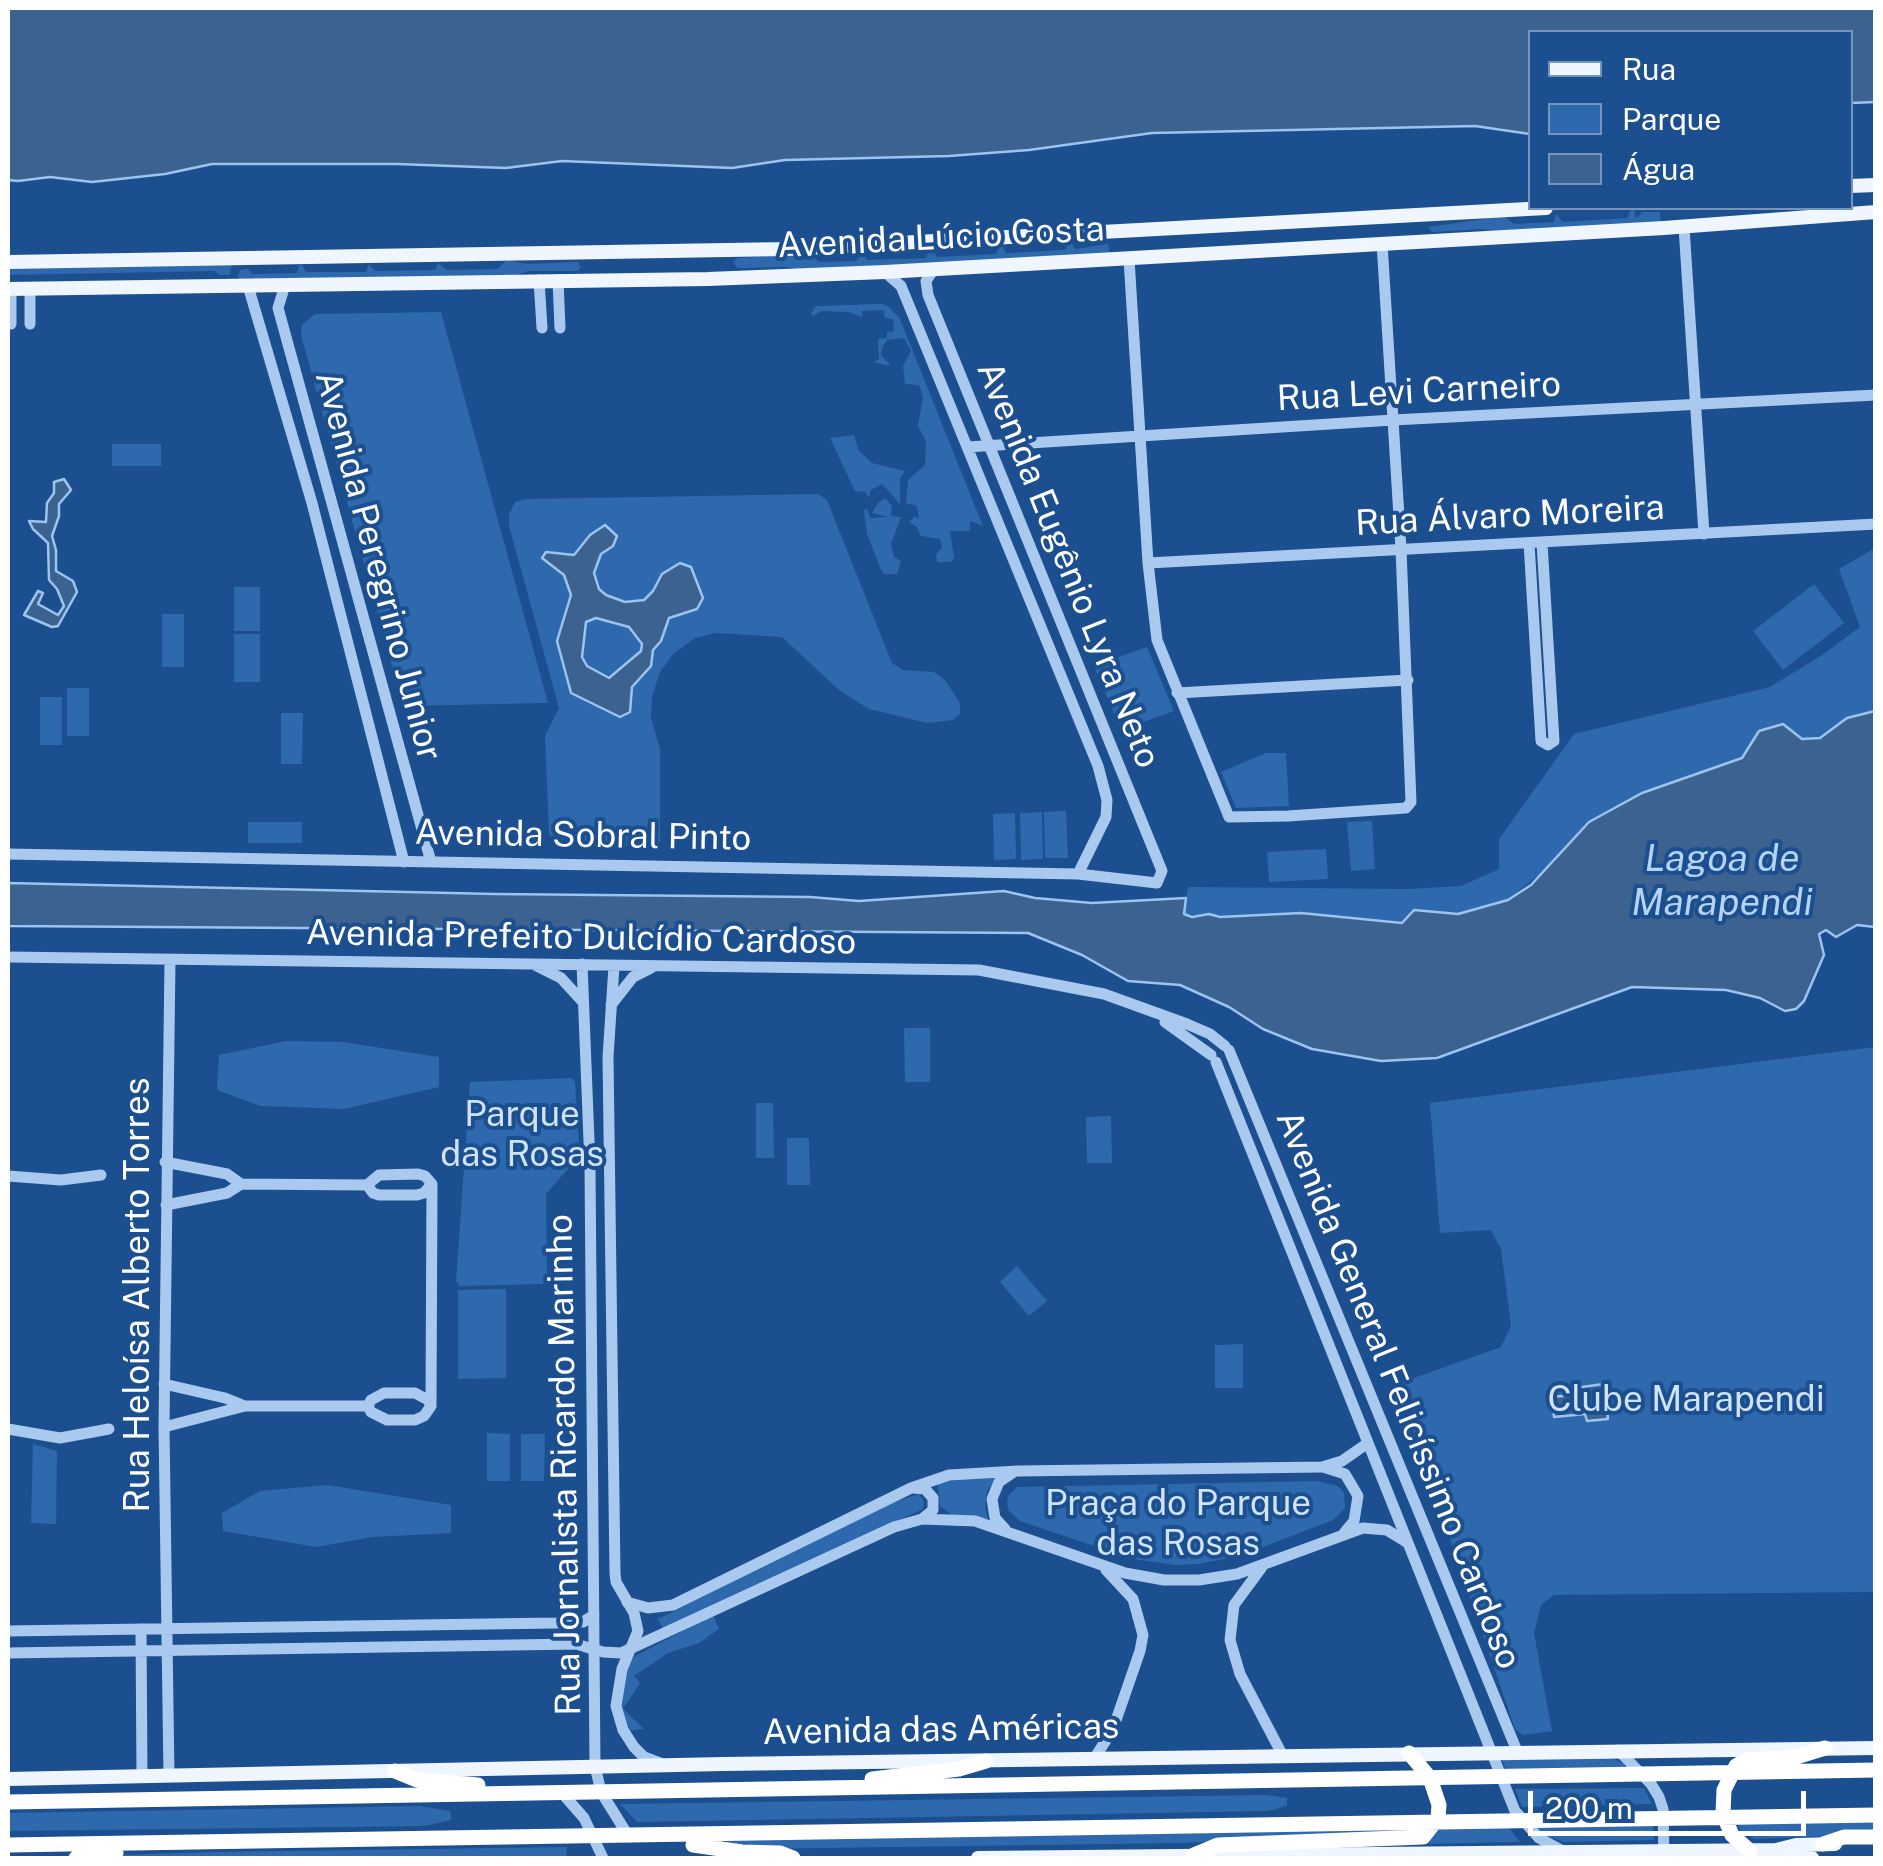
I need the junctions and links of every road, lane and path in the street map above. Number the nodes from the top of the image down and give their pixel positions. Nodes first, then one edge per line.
1 (1528, 209) edge
2 (1475, 212) junction
3 (1876, 212) edge
4 (1226, 227) junction
5 (1684, 227) junction
6 (1468, 240) junction
7 (1382, 243) junction
8 (787, 250) junction
9 (1226, 252) junction
10 (533, 254) junction
11 (1130, 258) junction
12 (8, 262) edge
13 (934, 269) junction
14 (885, 272) junction
15 (773, 277) junction
16 (539, 280) junction
17 (558, 280) junction
18 (285, 285) junction
19 (248, 286) junction
20 (30, 288) junction
21 (9, 289) edge
22 (11, 324) dead end
23 (30, 324) dead end
24 (542, 328) dead end
25 (560, 328) dead end
26 (1876, 394) edge
27 (1694, 404) junction
28 (1393, 420) junction
29 (1139, 436) junction
30 (990, 445) junction
31 (967, 448) junction
32 (1876, 524) edge
33 (1704, 534) junction
34 (1536, 543) junction
35 (1401, 549) junction
36 (1148, 563) junction
37 (1050, 594) junction
38 (1030, 602) junction
39 (364, 610) junction
40 (342, 616) junction
41 (1408, 680) junction
42 (1177, 693) junction
43 (401, 749) junction
44 (377, 754) junction
45 (1118, 759) junction
46 (1098, 766) junction
47 (8, 854) edge
48 (404, 862) junction
49 (431, 862) junction
50 (1078, 874) junction
51 (1156, 882) joint
52 (8, 957) edge
53 (170, 960) junction
54 (532, 963) junction
55 (582, 964) junction
56 (614, 966) junction
57 (655, 966) junction
58 (586, 1007) junction
59 (609, 1009) junction
60 (1148, 1012) junction
61 (1227, 1048) junction
62 (586, 1057) junction
63 (608, 1057) junction
64 (1213, 1058) junction
65 (166, 1162) junction
66 (590, 1166) junction
67 (608, 1166) junction
68 (1279, 1168) junction
69 (102, 1175) dead end
70 (8, 1176) edge
71 (1262, 1178) junction
72 (241, 1184) junction
73 (432, 1184) junction
74 (368, 1185) junction
75 (166, 1205) junction
76 (1311, 1248) junction
77 (1293, 1256) junction
78 (609, 1317) junction
79 (591, 1318) junction
80 (1364, 1375) junction
81 (1344, 1382) junction
82 (164, 1384) junction
83 (245, 1406) junction
84 (368, 1406) junction
85 (431, 1406) junction
86 (164, 1427) junction
87 (8, 1429) edge
88 (109, 1429) dead end
89 (1368, 1443) junction
90 (1322, 1467) junction
91 (1018, 1471) junction
92 (593, 1481) junction
93 (612, 1482) junction
94 (911, 1488) junction
95 (922, 1519) junction
96 (1007, 1530) junction
97 (1344, 1533) junction
98 (1408, 1544) junction
99 (1438, 1562) junction
100 (1099, 1564) junction
101 (1263, 1566) junction
102 (1419, 1572) junction
103 (705, 1588) junction
104 (627, 1602) junction
105 (715, 1611) junction
106 (594, 1614) junction
107 (556, 1623) junction
108 (239, 1628) junction
109 (141, 1629) junction
110 (166, 1629) junction
111 (8, 1631) edge
112 (556, 1644) junction
113 (595, 1648) junction
114 (239, 1650) junction
115 (632, 1650) junction
116 (142, 1651) junction
117 (166, 1651) junction
118 (8, 1653) edge
119 (1825, 1748) junction
120 (1876, 1748) edge
121 (1618, 1750) junction
122 (1491, 1751) junction
123 (1517, 1751) junction
124 (1409, 1753) junction
125 (1283, 1756) junction
126 (1094, 1759) junction
127 (986, 1761) junction
128 (664, 1765) junction
129 (595, 1766) junction
130 (1876, 1770) edge
131 (395, 1771) junction
132 (1732, 1773) junction
133 (1642, 1774) junction
134 (169, 1776) junction
135 (142, 1777) junction
136 (1502, 1777) junction
137 (1430, 1778) junction
138 (8, 1779) edge
139 (833, 1789) junction
140 (601, 1792) junction
141 (562, 1793) junction
142 (500, 1794) junction
143 (8, 1802) edge
144 (1876, 1815) edge
145 (1725, 1819) junction
146 (1663, 1820) junction
147 (1523, 1823) junction
148 (1434, 1824) junction
149 (635, 1837) junction
150 (595, 1838) junction
151 (1876, 1840) edge
152 (165, 1843) junction
153 (1823, 1844) joint
154 (8, 1845) edge
155 (1562, 1850) junction
156 (1776, 1850) junction
157 (1718, 1851) junction
158 (1750, 1851) junction
159 (1194, 1855) junction
160 (1664, 1855) edge
161 (1325, 1856) edge
162 (76, 1858) edge
163 (603, 1858) edge
164 (794, 1858) edge
165 (978, 1858) edge
166 (1578, 1858) edge
167 (1695, 1858) edge
168 (1812, 1858) edge

1 - 2 main road, Avenida Lúcio Costa
2 - 4 main road, Avenida Lúcio Costa
2 - 6 main road
3 - 5 main road, Avenida Lúcio Costa
4 - 8 main road, Avenida Lúcio Costa
4 - 9 main road
5 - 6 main road, Avenida Lúcio Costa
5 - 27 street
6 - 7 main road, Avenida Lúcio Costa
7 - 9 main road, Avenida Lúcio Costa
7 - 28 street
8 - 10 main road, Avenida Lúcio Costa
8 - 15 main road
9 - 11 main road, Avenida Lúcio Costa
10 - 12 main road, Avenida Lúcio Costa
10 - 17 main road
11 - 13 main road, Avenida Lúcio Costa
11 - 29 street
13 - 14 main road, Avenida Lúcio Costa
13 - 30 street, Avenida Eugênio Lyra Neto
14 - 15 main road, Avenida Lúcio Costa
14 - 31 street, Avenida Eugênio Lyra Neto
15 - 17 main road, Avenida Lúcio Costa
16 - 17 main road, Avenida Lúcio Costa
16 - 18 main road, Avenida Lúcio Costa
16 - 24 street
17 - 25 street
18 - 19 main road, Avenida Lúcio Costa
18 - 39 street, Avenida Peregrino Junior
19 - 20 main road, Avenida Lúcio Costa
19 - 40 street, Avenida Peregrino Junior
20 - 21 main road, Avenida Lúcio Costa
20 - 23 street
21 - 22 street
26 - 27 street, Rua Levi Carneiro
27 - 28 street, Rua Levi Carneiro
27 - 33 street
28 - 29 street, Rua Levi Carneiro
28 - 35 street
29 - 30 street, Rua Levi Carneiro
29 - 36 street
30 - 31 street, Rua Levi Carneiro
30 - 37 street, Avenida Eugênio Lyra Neto
31 - 38 street, Avenida Eugênio Lyra Neto
32 - 33 street, Rua Álvaro Moreira
33 - 34 street, Rua Álvaro Moreira
34 - 34 street
34 - 35 street, Rua Álvaro Moreira
35 - 36 street, Rua Álvaro Moreira
35 - 41 street
36 - 42 street
37 - 38 street
37 - 45 street, Avenida Eugênio Lyra Neto
38 - 46 street, Avenida Eugênio Lyra Neto
39 - 40 street
39 - 43 street, Avenida Peregrino Junior
40 - 44 street, Avenida Peregrino Junior
41 - 42 street
41 - 42 street
43 - 44 street
43 - 49 street, Avenida Peregrino Junior
44 - 48 street, Avenida Peregrino Junior
45 - 46 street
45 - 51 street, Avenida Eugênio Lyra Neto
46 - 50 street, Avenida Eugênio Lyra Neto
47 - 48 street, Avenida Sobral Pinto
48 - 49 street, Avenida Sobral Pinto
49 - 50 street, Avenida Sobral Pinto
50 - 51 street, Avenida Sobral Pinto
52 - 53 street, Avenida Prefeito Dulcídio Cardoso
53 - 54 street, Avenida Prefeito Dulcídio Cardoso
53 - 65 street, Rua Heloísa Alberto Torres
54 - 55 street, Avenida Prefeito Dulcídio Cardoso
54 - 58 street
55 - 56 street, Avenida Prefeito Dulcídio Cardoso
55 - 58 street, Rua Jornalista Ricardo Marinho
56 - 57 street, Avenida Prefeito Dulcídio Cardoso
56 - 59 street, Rua Jornalista Ricardo Marinho
57 - 59 street
57 - 60 street, Avenida Prefeito Dulcídio Cardoso
58 - 62 street, Rua Jornalista Ricardo Marinho
59 - 63 street, Rua Jornalista Ricardo Marinho
60 - 61 street
60 - 64 street
61 - 64 street
61 - 68 street, Avenida General Felicíssimo Cardoso
62 - 63 street
62 - 66 street, Rua Jornalista Ricardo Marinho
63 - 67 street, Rua Jornalista Ricardo Marinho
64 - 71 street, Avenida General Felicíssimo Cardoso
65 - 72 street
65 - 75 street, Rua Heloísa Alberto Torres
66 - 67 street
66 - 79 street, Rua Jornalista Ricardo Marinho
67 - 78 street, Rua Jornalista Ricardo Marinho
68 - 71 street
68 - 76 street, Avenida General Felicíssimo Cardoso
69 - 70 street
71 - 77 street, Avenida General Felicíssimo Cardoso
72 - 74 street
72 - 75 street
73 - 74 street
73 - 74 street
73 - 85 street
75 - 82 street, Rua Heloísa Alberto Torres
76 - 77 street
76 - 80 street, Avenida General Felicíssimo Cardoso
77 - 81 street, Avenida General Felicíssimo Cardoso
78 - 79 street
78 - 93 street, Rua Jornalista Ricardo Marinho
79 - 92 street, Rua Jornalista Ricardo Marinho
80 - 81 street
80 - 99 street, Avenida General Felicíssimo Cardoso
81 - 89 street, Avenida General Felicíssimo Cardoso
82 - 83 street
82 - 86 street, Rua Heloísa Alberto Torres
83 - 84 street
83 - 86 street
84 - 85 street
84 - 85 street
86 - 110 street, Rua Heloísa Alberto Torres
87 - 88 street
89 - 90 street
89 - 98 street, Avenida General Felicíssimo Cardoso
90 - 91 street
90 - 97 street
91 - 94 street
91 - 96 street
92 - 93 street
92 - 106 street, Rua Jornalista Ricardo Marinho
93 - 104 street, Rua Jornalista Ricardo Marinho
94 - 95 street
94 - 103 street
95 - 96 street
95 - 105 street
96 - 100 street
97 - 98 street
97 - 101 street
98 - 102 street, Avenida General Felicíssimo Cardoso
99 - 102 street
99 - 123 street, Avenida General Felicíssimo Cardoso
100 - 101 street
100 - 126 street
101 - 125 street
102 - 122 street, Avenida General Felicíssimo Cardoso
103 - 104 street
103 - 105 street
104 - 115 street, Rua Jornalista Ricardo Marinho
105 - 115 street
106 - 107 street
106 - 113 street, Rua Jornalista Ricardo Marinho
107 - 108 street
107 - 112 street
108 - 110 street
108 - 114 street
109 - 110 street
109 - 111 street
109 - 116 street
110 - 117 street, Rua Heloísa Alberto Torres
112 - 113 street
112 - 114 street
113 - 115 street
113 - 129 street, Rua Jornalista Ricardo Marinho
114 - 117 street
115 - 128 street, Rua Jornalista Ricardo Marinho
116 - 117 street
116 - 118 street
116 - 135 street
117 - 134 street, Rua Heloísa Alberto Torres
119 - 120 main road, Avenida das Américas
119 - 121 main road, Avenida das Américas
119 - 132 highway
121 - 123 main road, Avenida das Américas
121 - 133 street
122 - 123 main road, Avenida das Américas
122 - 124 main road, Avenida das Américas
122 - 136 street, Avenida General Felicíssimo Cardoso
124 - 125 main road, Avenida das Américas
124 - 137 highway
125 - 126 main road, Avenida das Américas
126 - 127 main road, Avenida das Américas
127 - 128 main road, Avenida das Américas
127 - 139 highway
128 - 129 main road, Avenida das Américas
129 - 131 main road, Avenida das Américas
129 - 140 street, Rua Jornalista Ricardo Marinho
130 - 132 highway, Avenida das Américas
131 - 134 main road, Avenida das Américas
131 - 142 highway
132 - 133 highway, Avenida das Américas
132 - 145 highway
133 - 136 highway, Avenida das Américas
133 - 146 street
134 - 135 main road, Avenida das Américas
135 - 138 main road, Avenida das Américas
136 - 137 highway, Avenida das Américas
136 - 147 street, Avenida General Felicíssimo Cardoso
137 - 139 highway, Avenida das Américas
137 - 148 highway
139 - 140 highway, Avenida das Américas
140 - 141 highway, Avenida das Américas
140 - 149 street, Rua Jornalista Ricardo Marinho
141 - 142 highway, Avenida das Américas
141 - 150 street
142 - 143 highway, Avenida das Américas
144 - 145 highway
145 - 146 highway
145 - 158 highway
146 - 147 highway
146 - 160 street
147 - 148 highway
147 - 155 street
148 - 149 highway
148 - 159 highway
149 - 150 highway
149 - 164 highway
150 - 152 highway
150 - 163 street
151 - 153 highway
152 - 154 highway
152 - 162 highway
153 - 156 main road
155 - 160 main road
155 - 161 main road
155 - 166 street
156 - 158 main road
156 - 168 main road
157 - 158 main road
157 - 160 main road
157 - 167 main road
159 - 161 main road
159 - 165 main road

